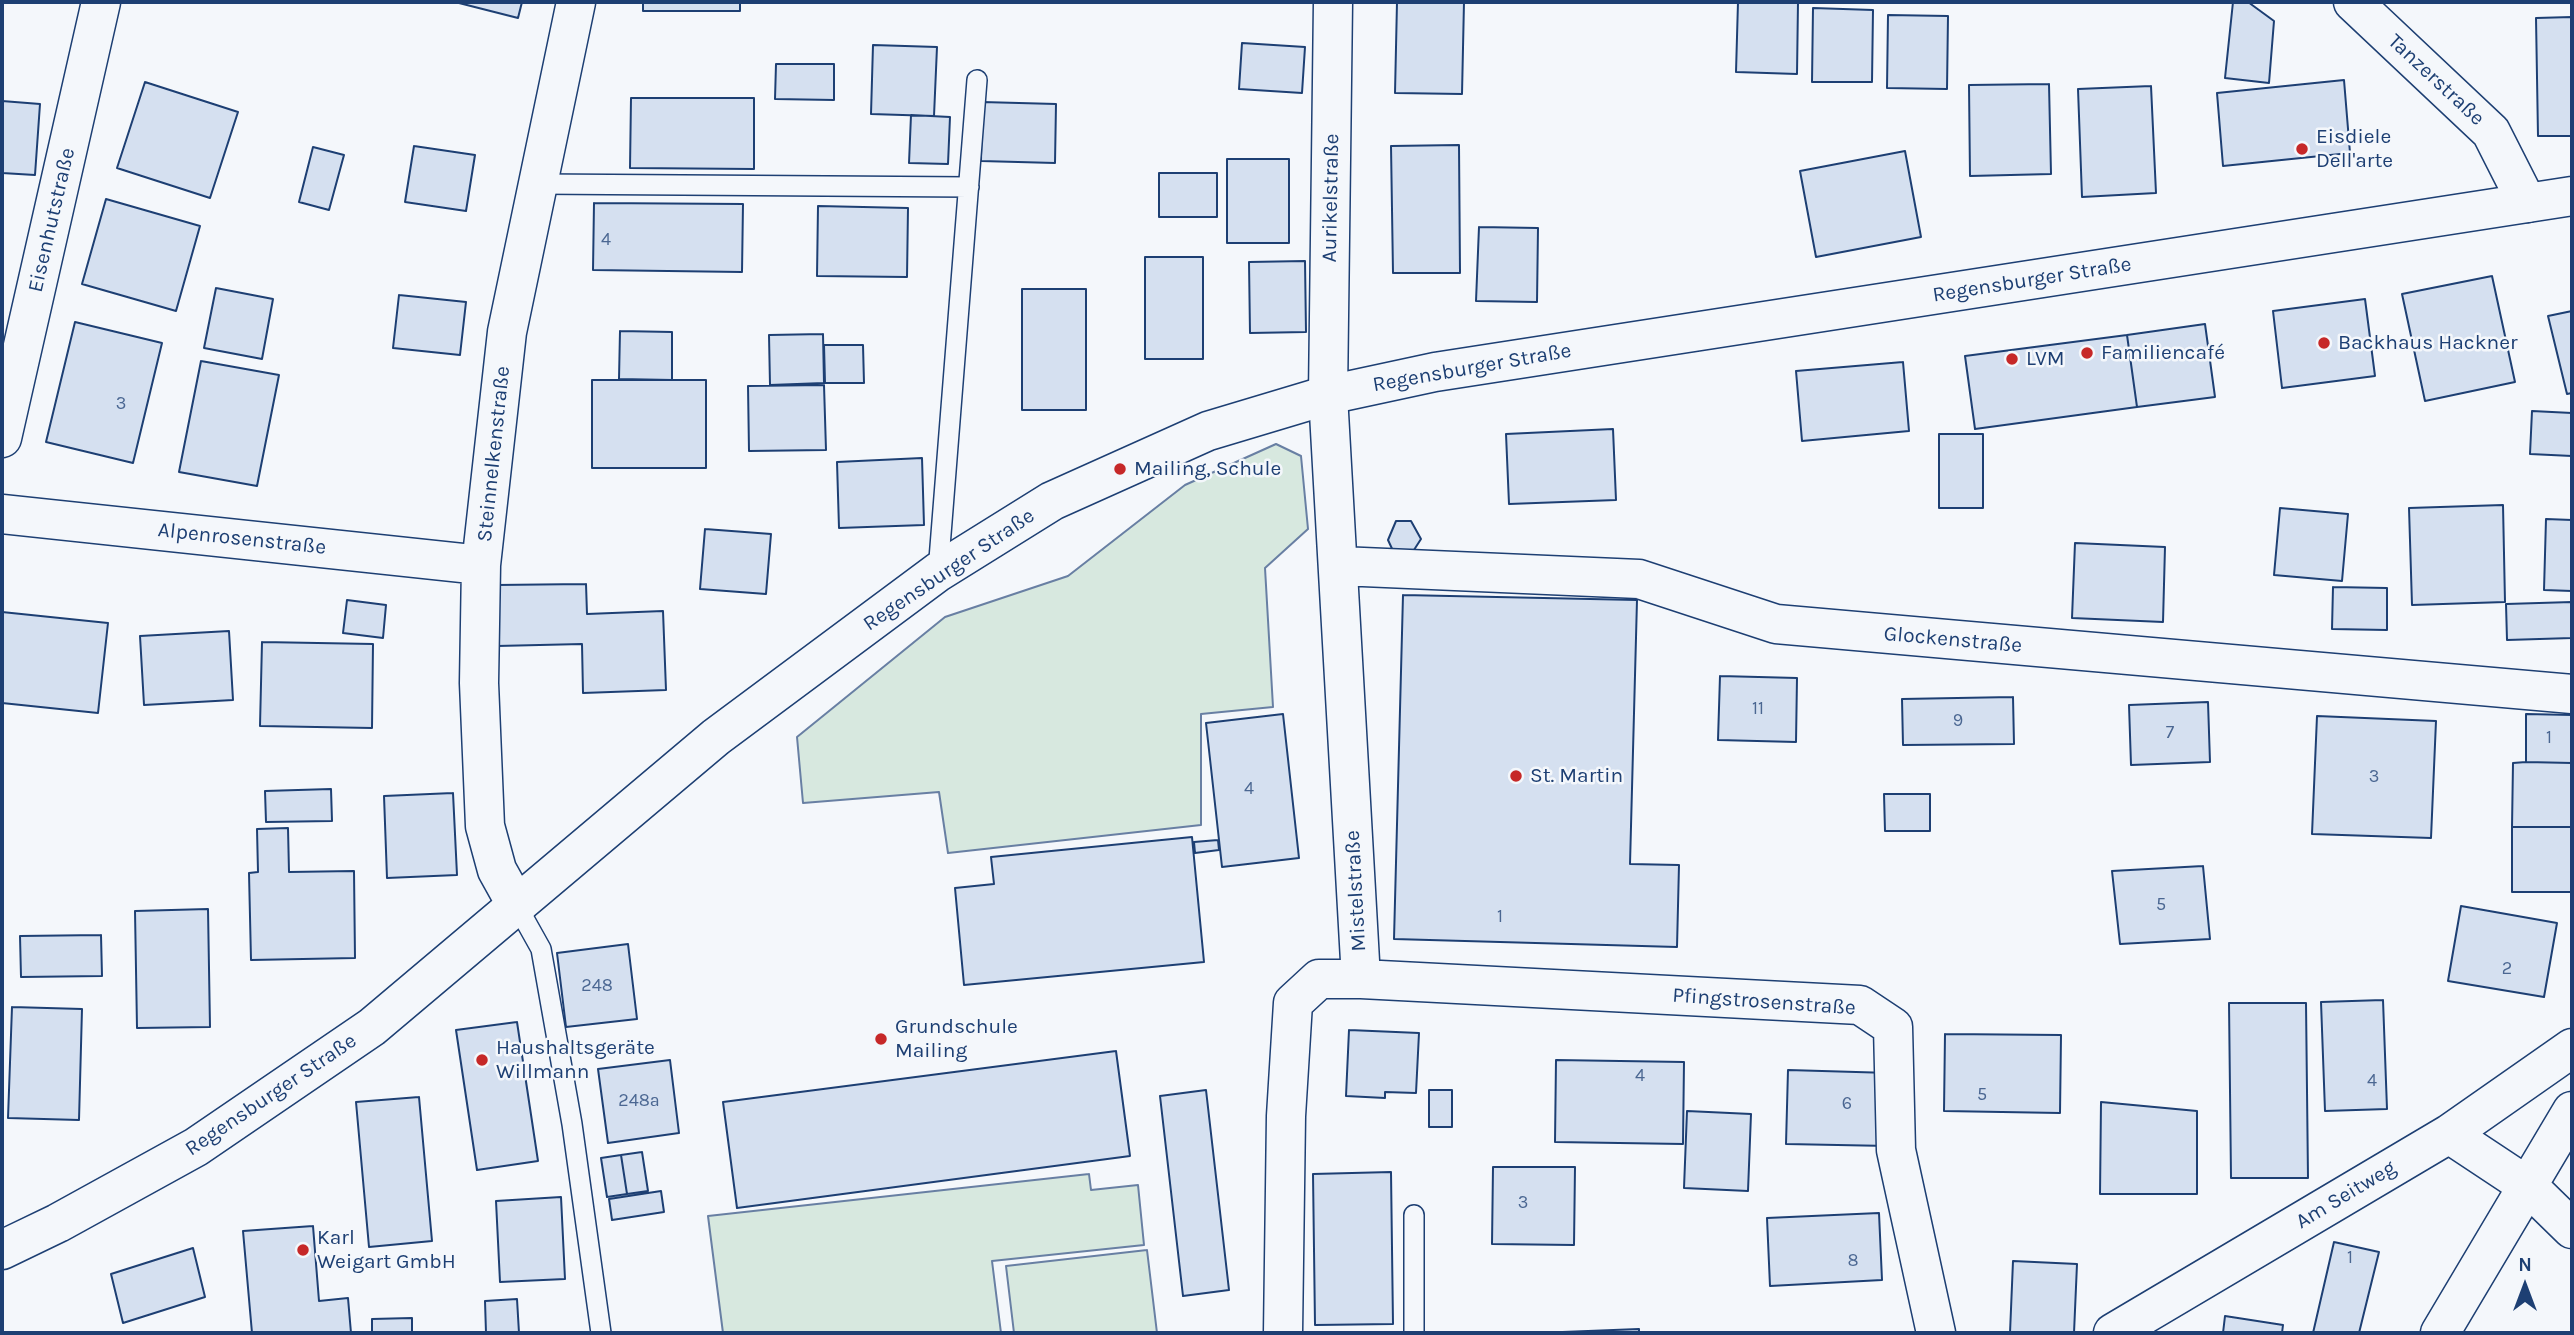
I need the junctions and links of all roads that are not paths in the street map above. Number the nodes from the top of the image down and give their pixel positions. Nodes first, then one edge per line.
1 (101, 2) edge
2 (576, 2) edge
3 (1333, 2) edge
4 (2353, 2) edge
5 (977, 80) dead end
6 (538, 184) junction
7 (969, 187) junction
8 (2572, 196) edge
9 (2527, 203) junction
10 (1328, 395) junction
11 (2, 438) edge
12 (2, 514) edge
13 (481, 565) junction
14 (1339, 566) junction
15 (938, 572) junction
16 (2572, 695) edge
17 (517, 906) junction
18 (1361, 979) junction
19 (2572, 1048) edge
20 (2572, 1111) edge
21 (2449, 1134) junction
22 (2529, 1187) junction
23 (1414, 1215) dead end
24 (2572, 1229) edge
25 (2, 1250) edge
26 (601, 1333) edge
27 (1283, 1333) edge
28 (1414, 1333) edge
29 (1936, 1333) edge
30 (2113, 1333) edge
31 (2440, 1333) edge

1 - 11 street, Eisenhutstraße
2 - 6 street, Steinnelkenstraße
3 - 10 street, Aurikelstraße
4 - 9 street, Tanzerstraße
5 - 7 lane
6 - 7 lane
6 - 13 street, Steinnelkenstraße
7 - 15 lane
8 - 9 street, Regensburger Straße
9 - 10 street, Regensburger Straße
10 - 14 street, Mistelstraße
10 - 15 street, Regensburger Straße
12 - 13 street, Alpenrosenstraße
13 - 17 street, Steinnelkenstraße
14 - 16 street, Glockenstraße
14 - 18 street, Mistelstraße
15 - 17 street, Regensburger Straße
17 - 25 street, Regensburger Straße
17 - 26 lane
18 - 27 street, Mistelstraße
18 - 29 street, Pfingstrosenstraße
19 - 21 street, Am Seitweg
20 - 22 street
21 - 22 street
21 - 30 street, Am Seitweg
22 - 24 street
22 - 31 street
23 - 28 lane

